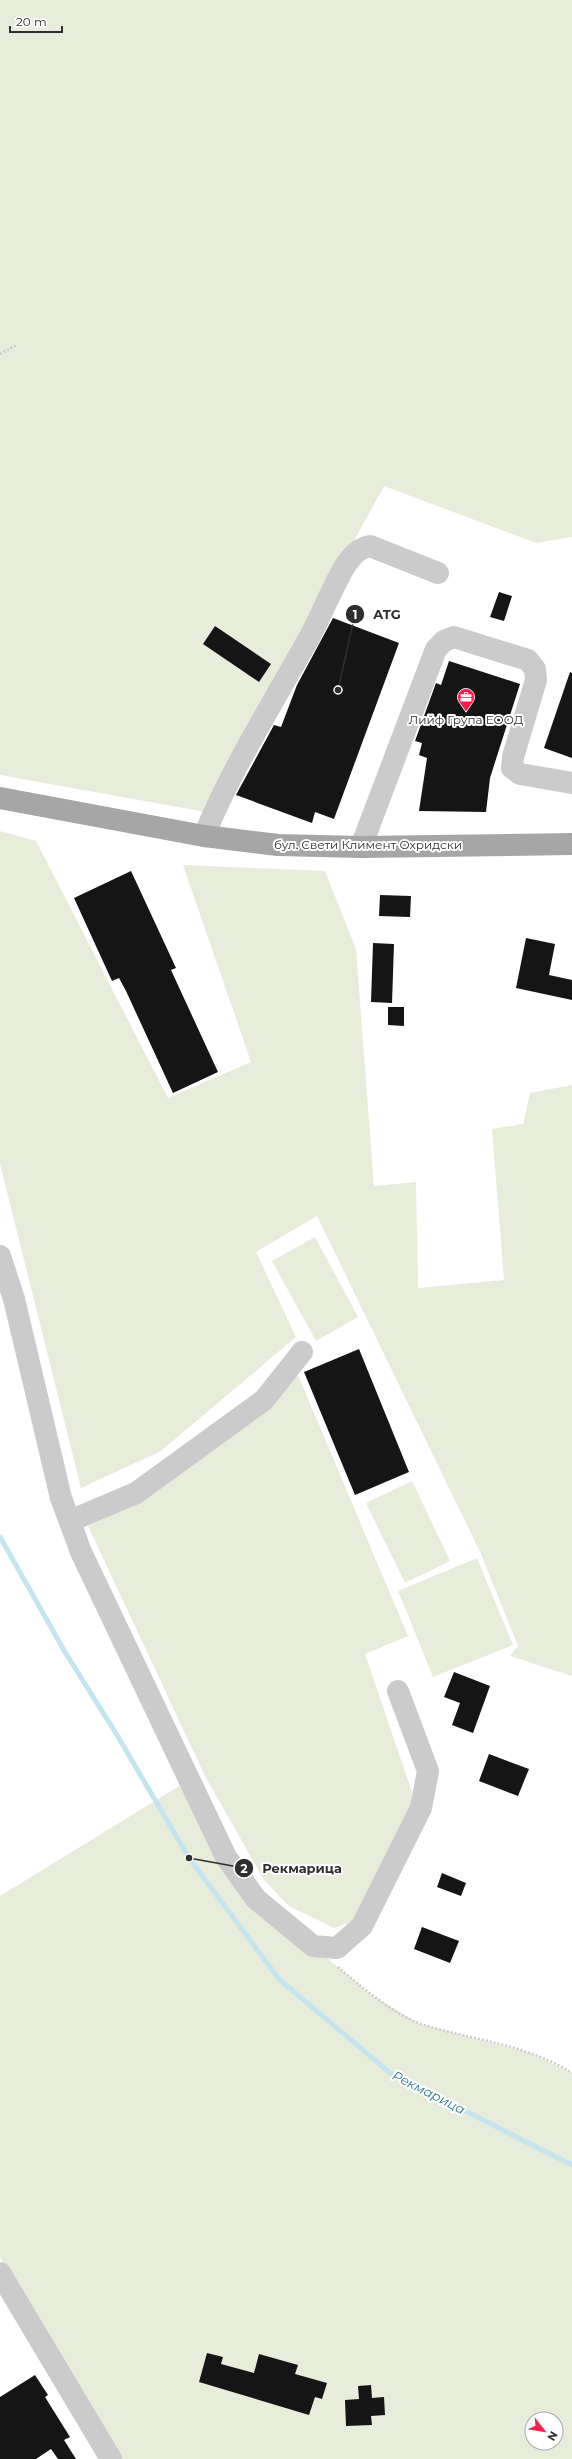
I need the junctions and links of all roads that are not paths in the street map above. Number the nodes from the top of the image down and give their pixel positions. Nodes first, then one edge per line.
1 (438, 573) dead end
2 (572, 783) edge
3 (0, 798) edge
4 (204, 836) junction
5 (572, 844) edge
6 (361, 847) junction
7 (0, 1256) edge
8 (302, 1352) dead end
9 (70, 1521) junction
10 (398, 1691) dead end
11 (0, 2273) edge
12 (111, 2459) edge

1 - 4 street
2 - 6 street
3 - 4 main road, бул. Свети Климент Охридски
4 - 6 main road, бул. Свети Климент Охридски
5 - 6 main road, бул. Свети Климент Охридски
7 - 9 street
8 - 9 street
9 - 10 street
11 - 12 street

